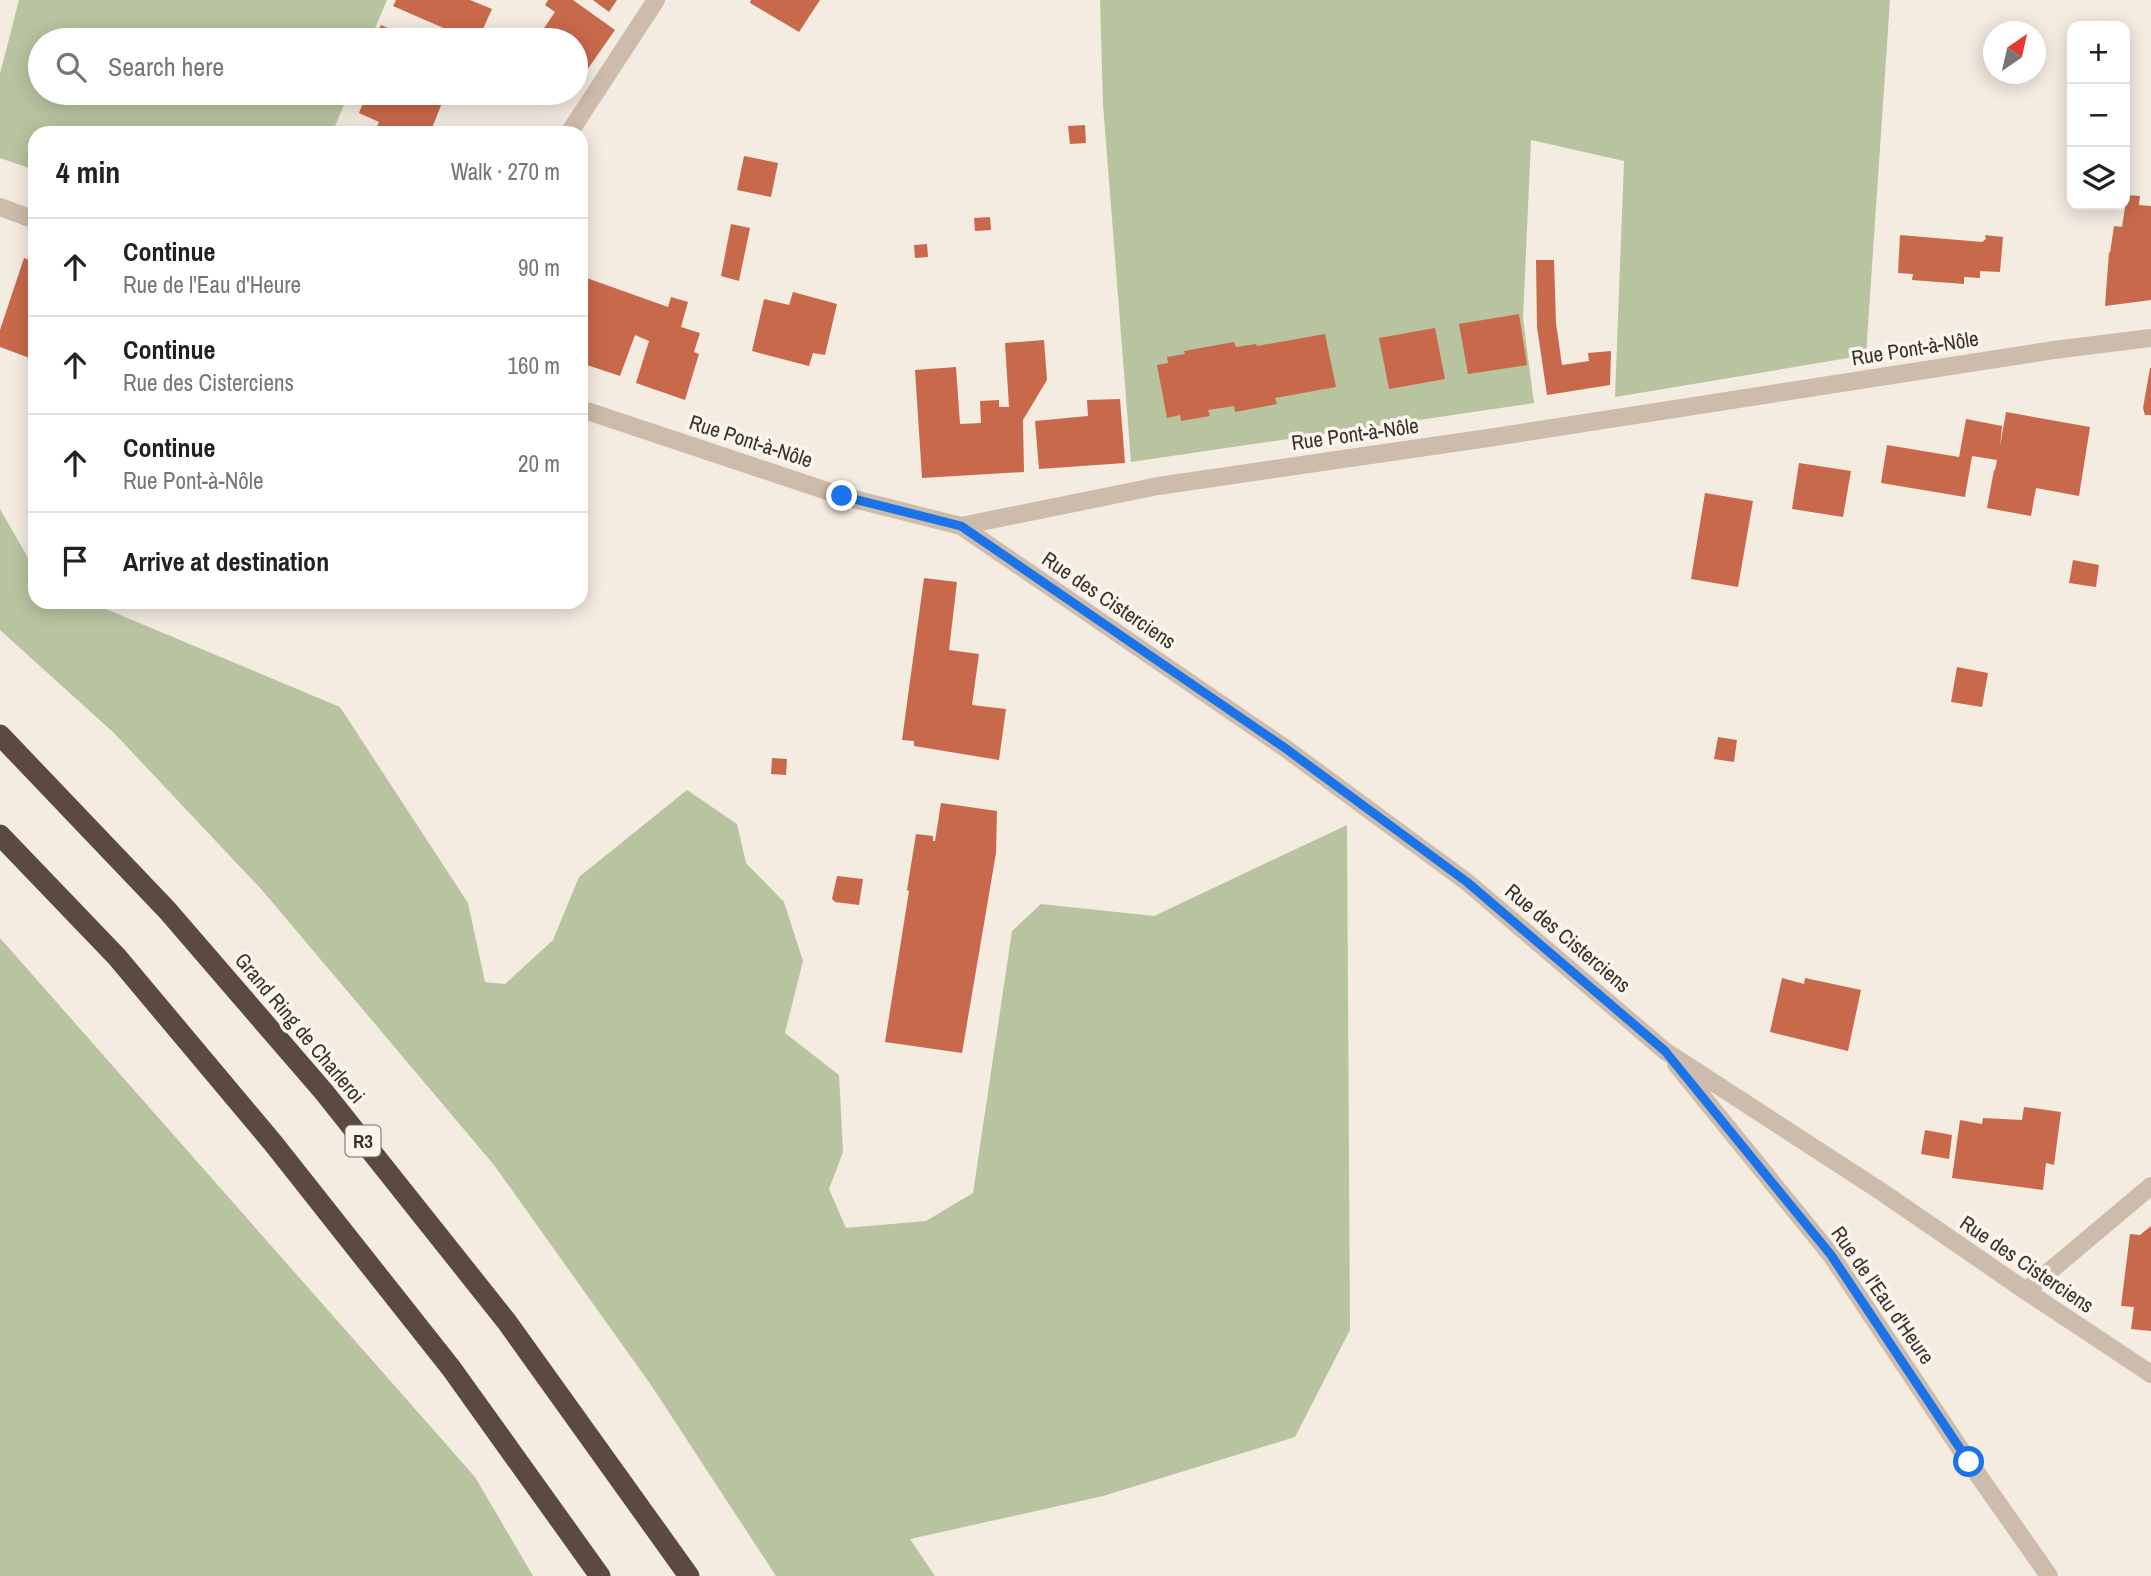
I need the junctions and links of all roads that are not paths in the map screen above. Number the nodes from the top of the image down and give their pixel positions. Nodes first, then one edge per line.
1 (656, 0) edge
2 (588, 104) edge
3 (587, 105) edge
4 (574, 126) edge
5 (0, 207) edge
6 (28, 217) edge
7 (2151, 338) edge
8 (588, 411) edge
9 (961, 526) junction
10 (0, 735) edge
11 (0, 835) edge
12 (1665, 1051) junction
13 (2151, 1186) edge
14 (2026, 1291) junction
15 (2151, 1374) edge
16 (600, 1576) edge
17 (689, 1576) edge
18 (2049, 1576) edge

1 - 2 street
3 - 4 street
5 - 6 street
7 - 9 street, Rue Pont-à-Nôle
8 - 9 street, Rue Pont-à-Nôle
9 - 12 street, Rue des Cisterciens
10 - 17 highway, Grand Ring de Charleroi / R3
11 - 16 highway
12 - 14 street, Rue des Cisterciens
12 - 18 street, Rue de l'Eau d'Heure
13 - 14 street
14 - 15 street, Rue des Cisterciens

